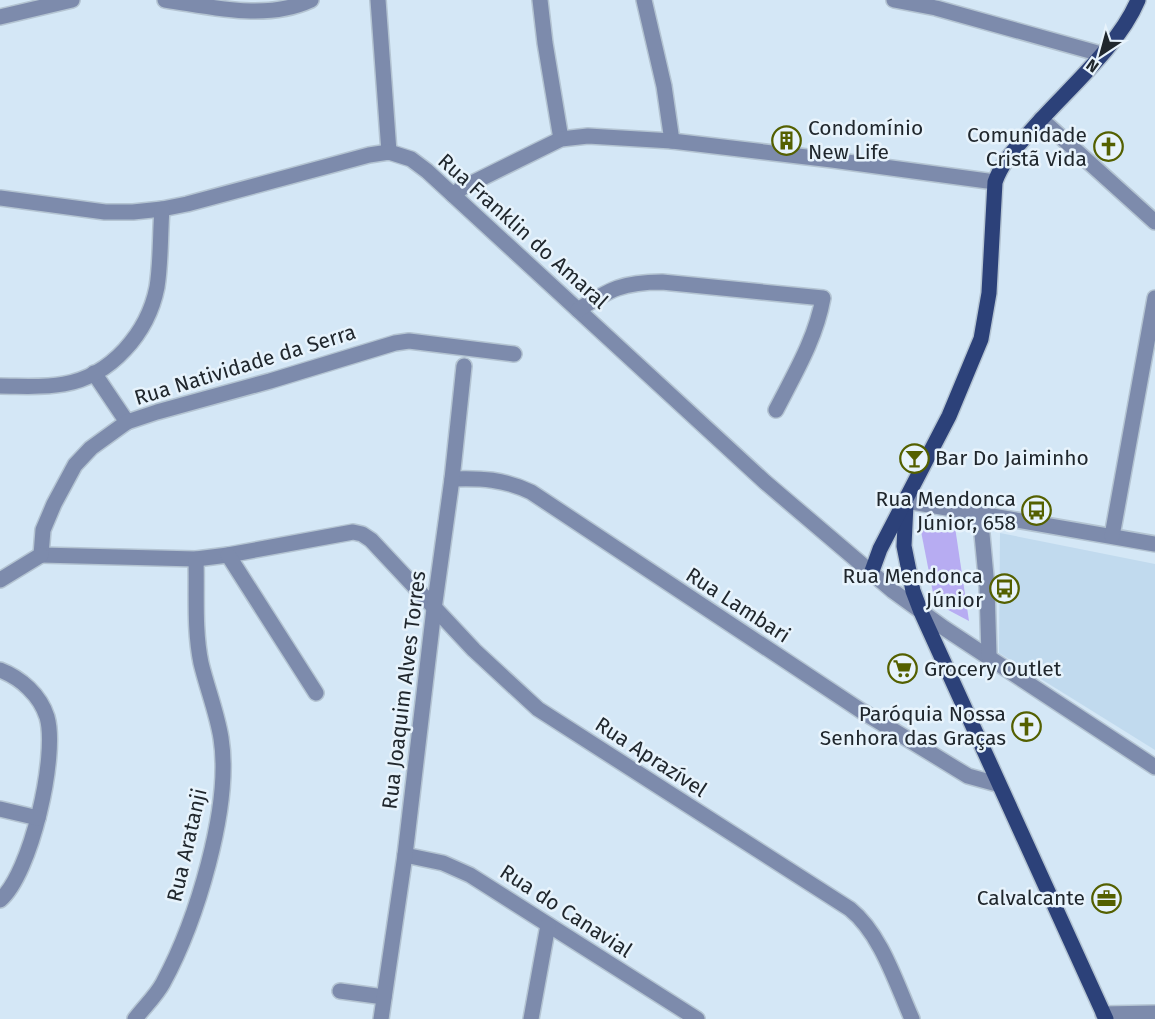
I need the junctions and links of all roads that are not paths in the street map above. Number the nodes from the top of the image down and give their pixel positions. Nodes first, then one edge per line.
1 (72, 0) edge
2 (165, 0) edge
3 (311, 0) edge
4 (378, 0) edge
5 (540, 0) edge
6 (644, 0) edge
7 (894, 0) edge
8 (1138, 0) edge
9 (246, 6) edge
10 (0, 17) edge
11 (1101, 54) junction
12 (1041, 118) junction
13 (561, 139) junction
14 (672, 141) junction
15 (389, 152) junction
16 (994, 182) junction
17 (453, 195) junction
18 (0, 198) edge
19 (162, 209) junction
20 (1155, 222) edge
21 (1155, 298) edge
22 (578, 310) junction
23 (514, 354) dead end
24 (464, 366) dead end
25 (94, 373) junction
26 (0, 386) edge
27 (776, 410) dead end
28 (127, 422) junction
29 (452, 479) junction
30 (906, 501) junction
31 (980, 513) junction
32 (1112, 536) junction
33 (1155, 544) edge
34 (41, 555) junction
35 (228, 555) junction
36 (196, 559) junction
37 (872, 571) junction
38 (0, 580) edge
39 (434, 609) junction
40 (921, 612) junction
41 (988, 656) junction
42 (0, 670) edge
43 (316, 693) dead end
44 (1155, 767) edge
45 (997, 784) junction
46 (0, 809) edge
47 (38, 818) junction
48 (405, 855) junction
49 (0, 900) edge
50 (548, 925) junction
51 (340, 991) dead end
52 (384, 997) junction
53 (1155, 1013) edge
54 (1105, 1016) edge
55 (135, 1019) edge
56 (381, 1019) edge
57 (531, 1019) edge
58 (697, 1019) edge
59 (912, 1019) edge

1 - 10 street
2 - 9 street
3 - 9 street
4 - 15 street
5 - 13 street
6 - 14 street
7 - 11 street
8 - 11 main road
11 - 12 main road
12 - 16 main road
12 - 20 street
13 - 14 street
13 - 17 street
14 - 16 street
15 - 17 street, Rua Franklin do Amaral
15 - 19 street
16 - 30 main road
17 - 22 street, Rua Franklin do Amaral
18 - 19 street
19 - 25 street
21 - 32 street
22 - 27 street
22 - 37 street, Rua Franklin do Amaral
23 - 28 street, Rua Natividade da Serra
24 - 29 street, Rua Joaquim Alves Torres
25 - 26 street
25 - 28 street
28 - 34 street, Rua Natividade da Serra
29 - 39 street, Rua Joaquim Alves Torres
29 - 45 street, Rua Lambari
30 - 31 street
30 - 37 main road
30 - 40 main road
31 - 32 street
31 - 41 street
32 - 33 street
34 - 36 street
34 - 38 street
35 - 36 street
35 - 39 street, Rua Aprazível
35 - 43 street
36 - 55 street, Rua Aratanji
37 - 40 street, Rua Franklin do Amaral
39 - 48 street, Rua Joaquim Alves Torres
39 - 59 street, Rua Aprazível
40 - 41 street, Rua Franklin do Amaral
40 - 45 main road
41 - 44 street, Rua Franklin do Amaral
42 - 47 street
45 - 54 main road
46 - 47 street
47 - 49 street
48 - 50 street, Rua do Canavial
48 - 52 street, Rua Joaquim Alves Torres
50 - 57 street
50 - 58 street, Rua do Canavial
51 - 52 street
52 - 56 street, Rua Joaquim Alves Torres
53 - 54 street

